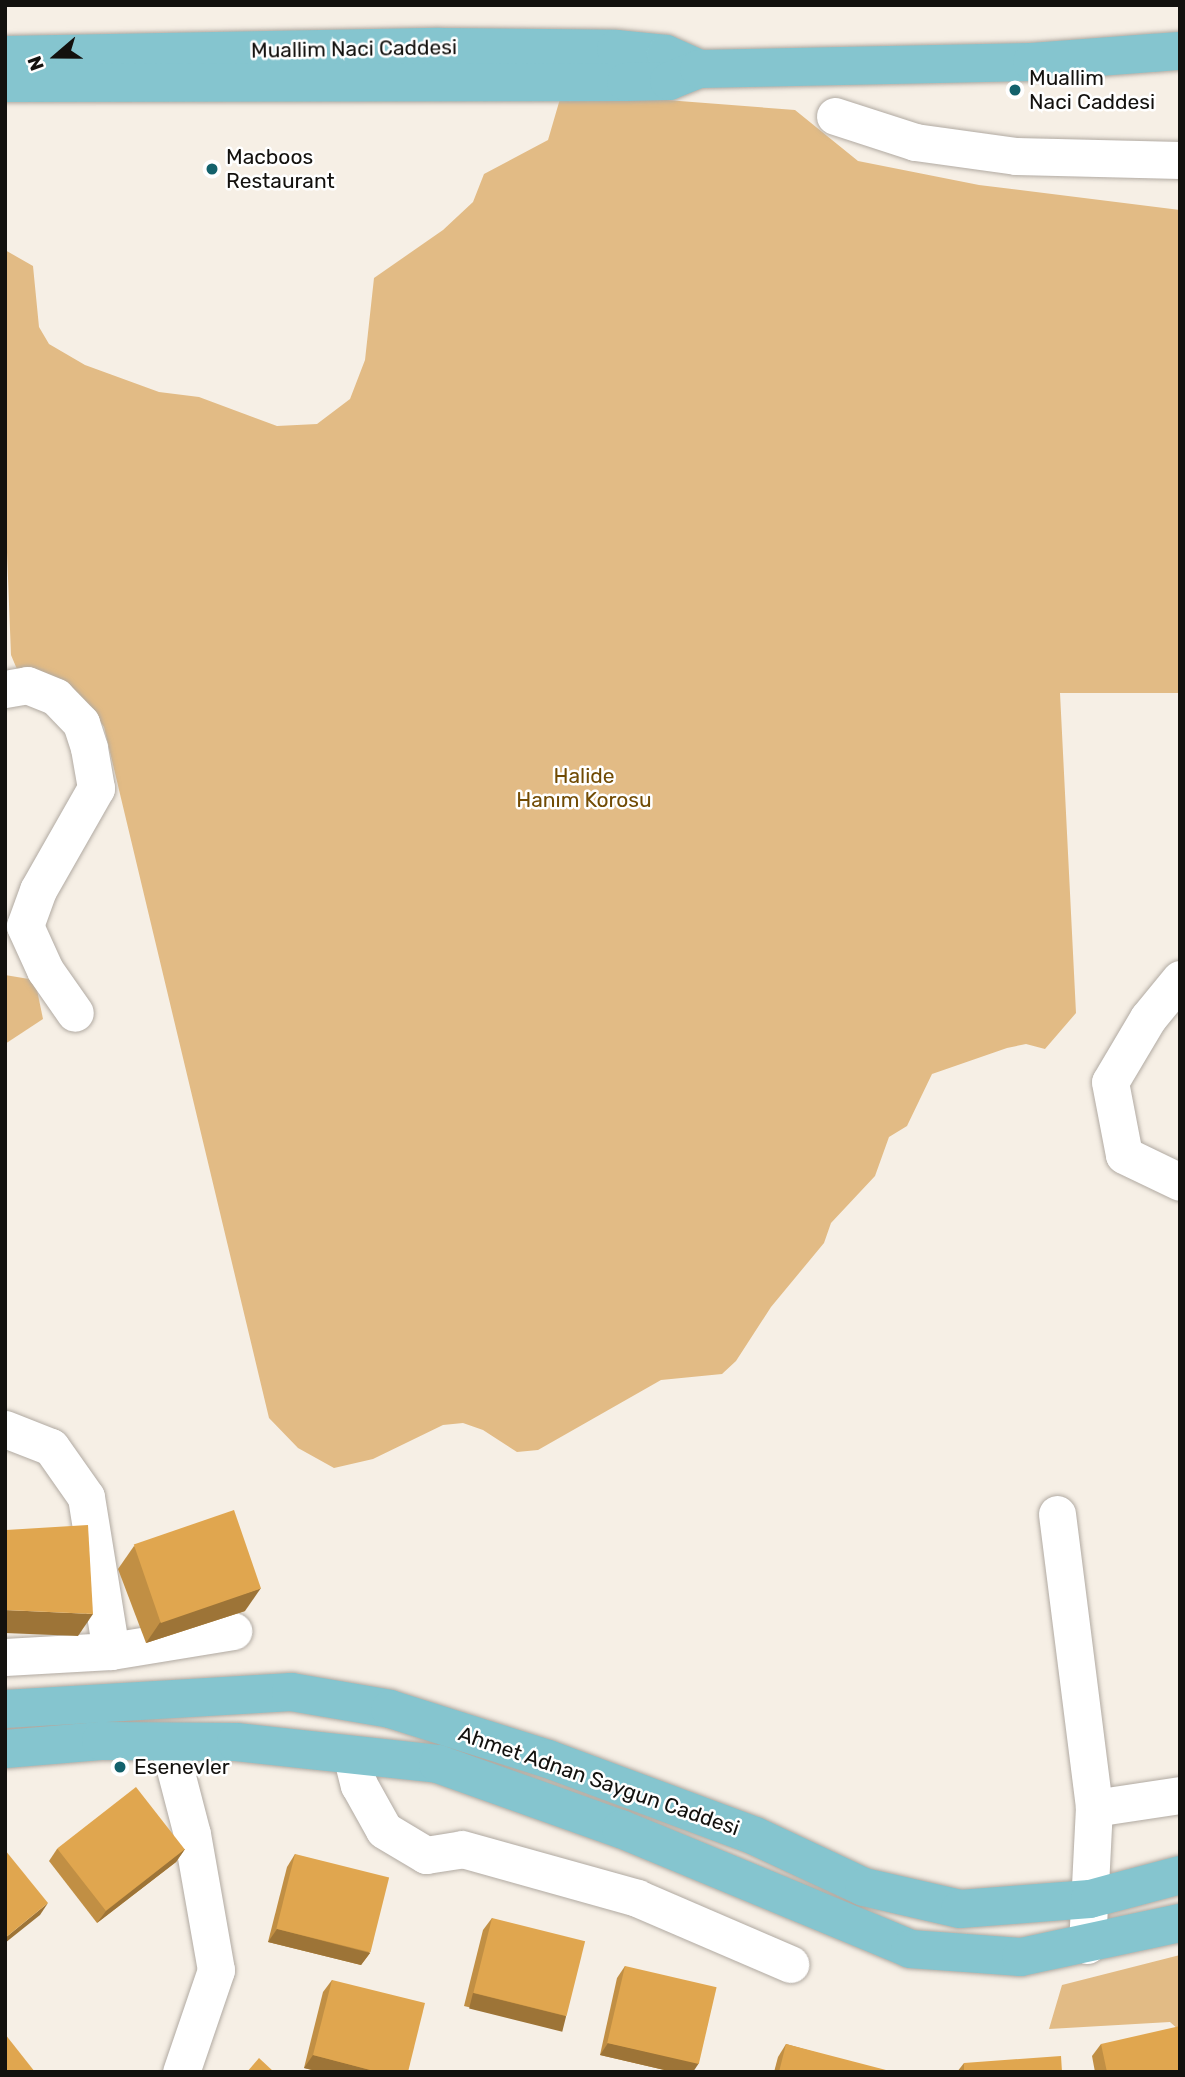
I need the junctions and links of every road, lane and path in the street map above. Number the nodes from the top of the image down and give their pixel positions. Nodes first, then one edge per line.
1 (1180, 51) edge
2 (5, 55) edge
3 (699, 69) junction
4 (5, 83) edge
5 (835, 116) dead end
6 (1180, 160) edge
7 (5, 689) edge
8 (1180, 979) edge
9 (75, 1013) dead end
10 (1180, 1182) edge
11 (5, 1429) edge
12 (1057, 1514) dead end
13 (233, 1631) edge
14 (111, 1651) junction
15 (5, 1657) edge
16 (5, 1709) edge
17 (168, 1742) junction
18 (5, 1749) edge
19 (351, 1755) junction
20 (1180, 1795) edge
21 (1094, 1808) junction
22 (1180, 1875) edge
23 (1090, 1899) junction
24 (1180, 1923) edge
25 (1087, 1945) junction
26 (790, 1964) dead end
27 (181, 2072) edge

1 - 3 main road, Muallim Naci Caddesi
2 - 3 main road, Muallim Naci Caddesi
3 - 4 main road, Muallim Naci Caddesi
5 - 6 street
7 - 9 street
8 - 10 street
11 - 14 street
12 - 21 street
13 - 14 street
14 - 15 street
16 - 23 main road, Ahmet Adnan Saygun Caddesi
17 - 18 main road, Ahmet Adnan Saygun Caddesi
17 - 19 main road, Ahmet Adnan Saygun Caddesi
17 - 27 street
19 - 25 main road, Ahmet Adnan Saygun Caddesi
19 - 26 street
20 - 21 street
21 - 23 street
22 - 23 main road, Ahmet Adnan Saygun Caddesi
23 - 25 street
24 - 25 main road, Ahmet Adnan Saygun Caddesi

